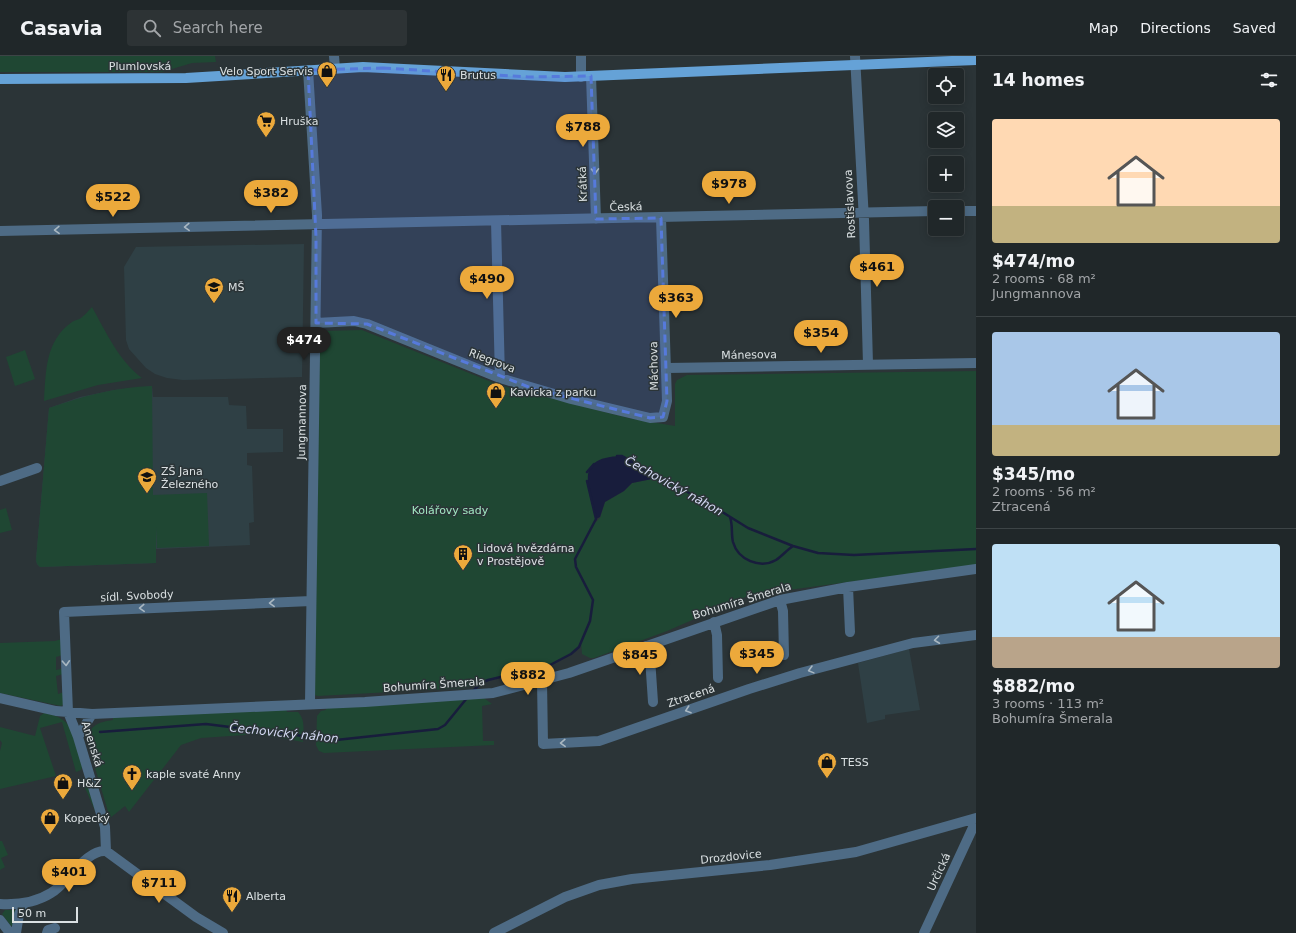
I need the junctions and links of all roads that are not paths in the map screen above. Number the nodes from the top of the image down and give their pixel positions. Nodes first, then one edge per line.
1 (334, 56) edge
2 (581, 56) edge
3 (976, 60) edge
4 (855, 61) edge
5 (335, 68) junction
6 (308, 70) junction
7 (591, 76) junction
8 (581, 77) junction
9 (0, 79) edge
10 (964, 211) edge
11 (976, 211) edge
12 (928, 212) edge
13 (863, 213) junction
14 (661, 218) junction
15 (596, 219) junction
16 (496, 222) junction
17 (317, 224) junction
18 (0, 231) edge
19 (316, 323) junction
20 (976, 363) edge
21 (868, 364) junction
22 (667, 368) junction
23 (500, 378) junction
24 (662, 417) joint
25 (37, 468) dead end
26 (0, 481) edge
27 (976, 569) edge
28 (848, 587) junction
29 (780, 600) junction
30 (311, 601) junction
31 (714, 622) junction
32 (850, 632) dead end
33 (976, 635) edge
34 (646, 646) junction
35 (784, 655) dead end
36 (718, 678) dead end
37 (542, 681) junction
38 (0, 698) edge
39 (653, 702) dead end
40 (310, 703) junction
41 (68, 712) junction
42 (92, 714) junction
43 (78, 737) junction
44 (976, 818) edge
45 (976, 821) edge
46 (106, 851) junction
47 (0, 904) edge
48 (24, 904) junction
49 (0, 920) edge
50 (10, 933) edge
51 (16, 933) edge
52 (223, 933) edge
53 (494, 933) edge
54 (924, 933) edge

1 - 5 street
2 - 8 street
3 - 4 main road, Plumlovská
4 - 7 main road, Plumlovská
4 - 13 street, Rostislavova
5 - 6 main road, Plumlovská
5 - 8 main road, Plumlovská
6 - 9 main road, Plumlovská
6 - 17 street, Jungmannova
7 - 8 main road, Plumlovská
7 -> 15 street, Krátká
10 - 11 street
12 - 13 street, Česká
13 - 14 street, Česká
13 - 21 street, Rostislavova
14 - 15 street, Česká
14 - 22 street, Máchova
15 - 16 street, Česká
16 - 17 street, Česká
16 - 23 street
17 -> 18 street, Česká
17 - 19 street, Jungmannova
19 - 23 street, Riegrova
19 - 30 street, Jungmannova
20 - 21 street, Mánesova
21 - 22 street, Mánesova
22 - 24 street, Máchova
23 - 24 street, Riegrova
25 - 26 street
27 - 28 street, Bohumíra Šmerala
28 - 29 street, Bohumíra Šmerala
28 - 32 street
29 - 31 street, Bohumíra Šmerala
29 - 35 street
30 - 40 street, Jungmannova
30 -> 41 street, sídl. Svobody
31 - 34 street, Bohumíra Šmerala
31 - 36 street
33 -> 37 street, Ztracená
34 - 37 street, Bohumíra Šmerala
34 - 39 street
37 - 40 street, Bohumíra Šmerala
38 - 41 street, Anenská
40 - 42 street, Bohumíra Šmerala
41 - 42 street, Bohumíra Šmerala
41 - 43 street, Anenská
42 - 43 street
43 - 46 street, Anenská
44 - 53 street, Drozdovice
45 - 54 street, Určická
46 - 48 street
46 - 52 street
47 - 48 street
48 - 51 street
49 - 50 street

